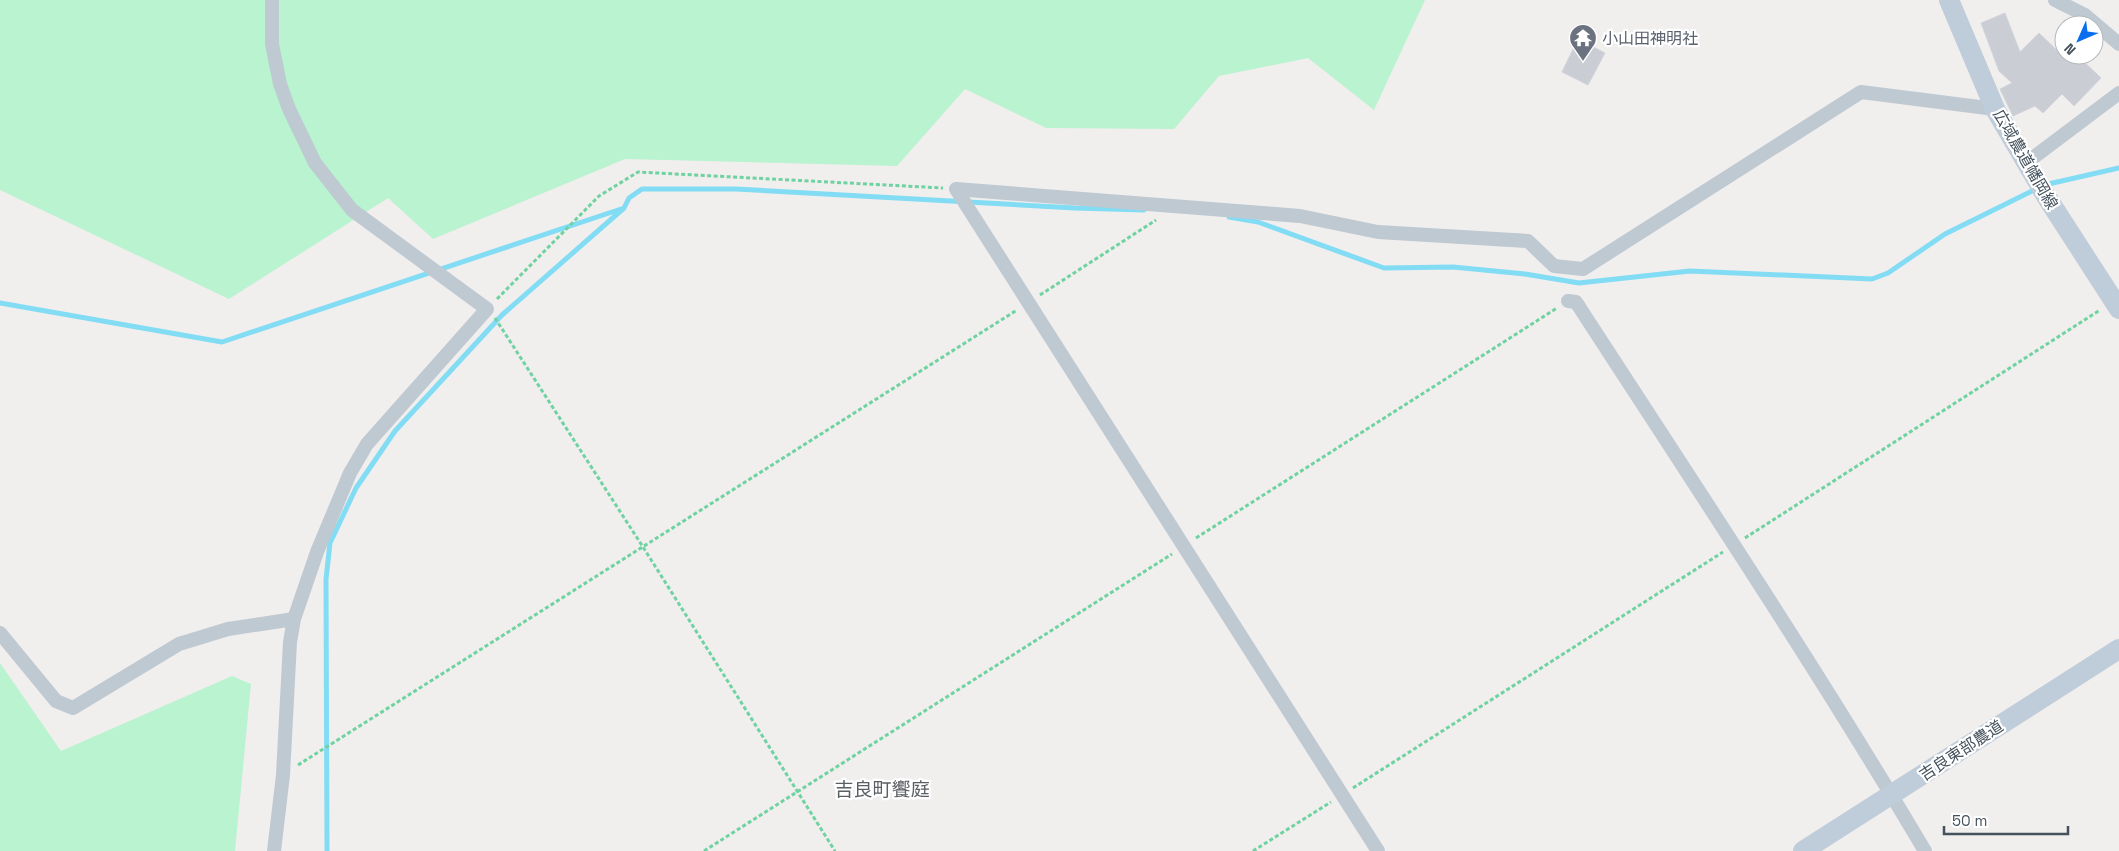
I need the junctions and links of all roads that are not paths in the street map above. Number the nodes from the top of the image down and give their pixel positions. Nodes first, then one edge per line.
1 (272, 0) edge
2 (1949, 0) edge
3 (2054, 0) edge
4 (2119, 44) edge
5 (2119, 93) edge
6 (1995, 109) junction
7 (2030, 170) junction
8 (1568, 301) road end
9 (2117, 303) edge
10 (294, 619) junction
11 (0, 633) edge
12 (2119, 649) edge
13 (1892, 795) junction
14 (274, 851) edge
15 (1378, 851) edge
16 (1803, 851) edge
17 (1925, 851) edge

1 - 10 street
2 - 6 street, 広域農道幡岡線
3 - 4 street
5 - 7 street
6 - 7 street, 広域農道幡岡線
6 - 15 street
7 - 9 street, 広域農道幡岡線
8 - 13 street
10 - 11 street
10 - 14 street
12 - 13 street, 吉良東部農道
13 - 16 street, 吉良東部農道
13 - 17 street

